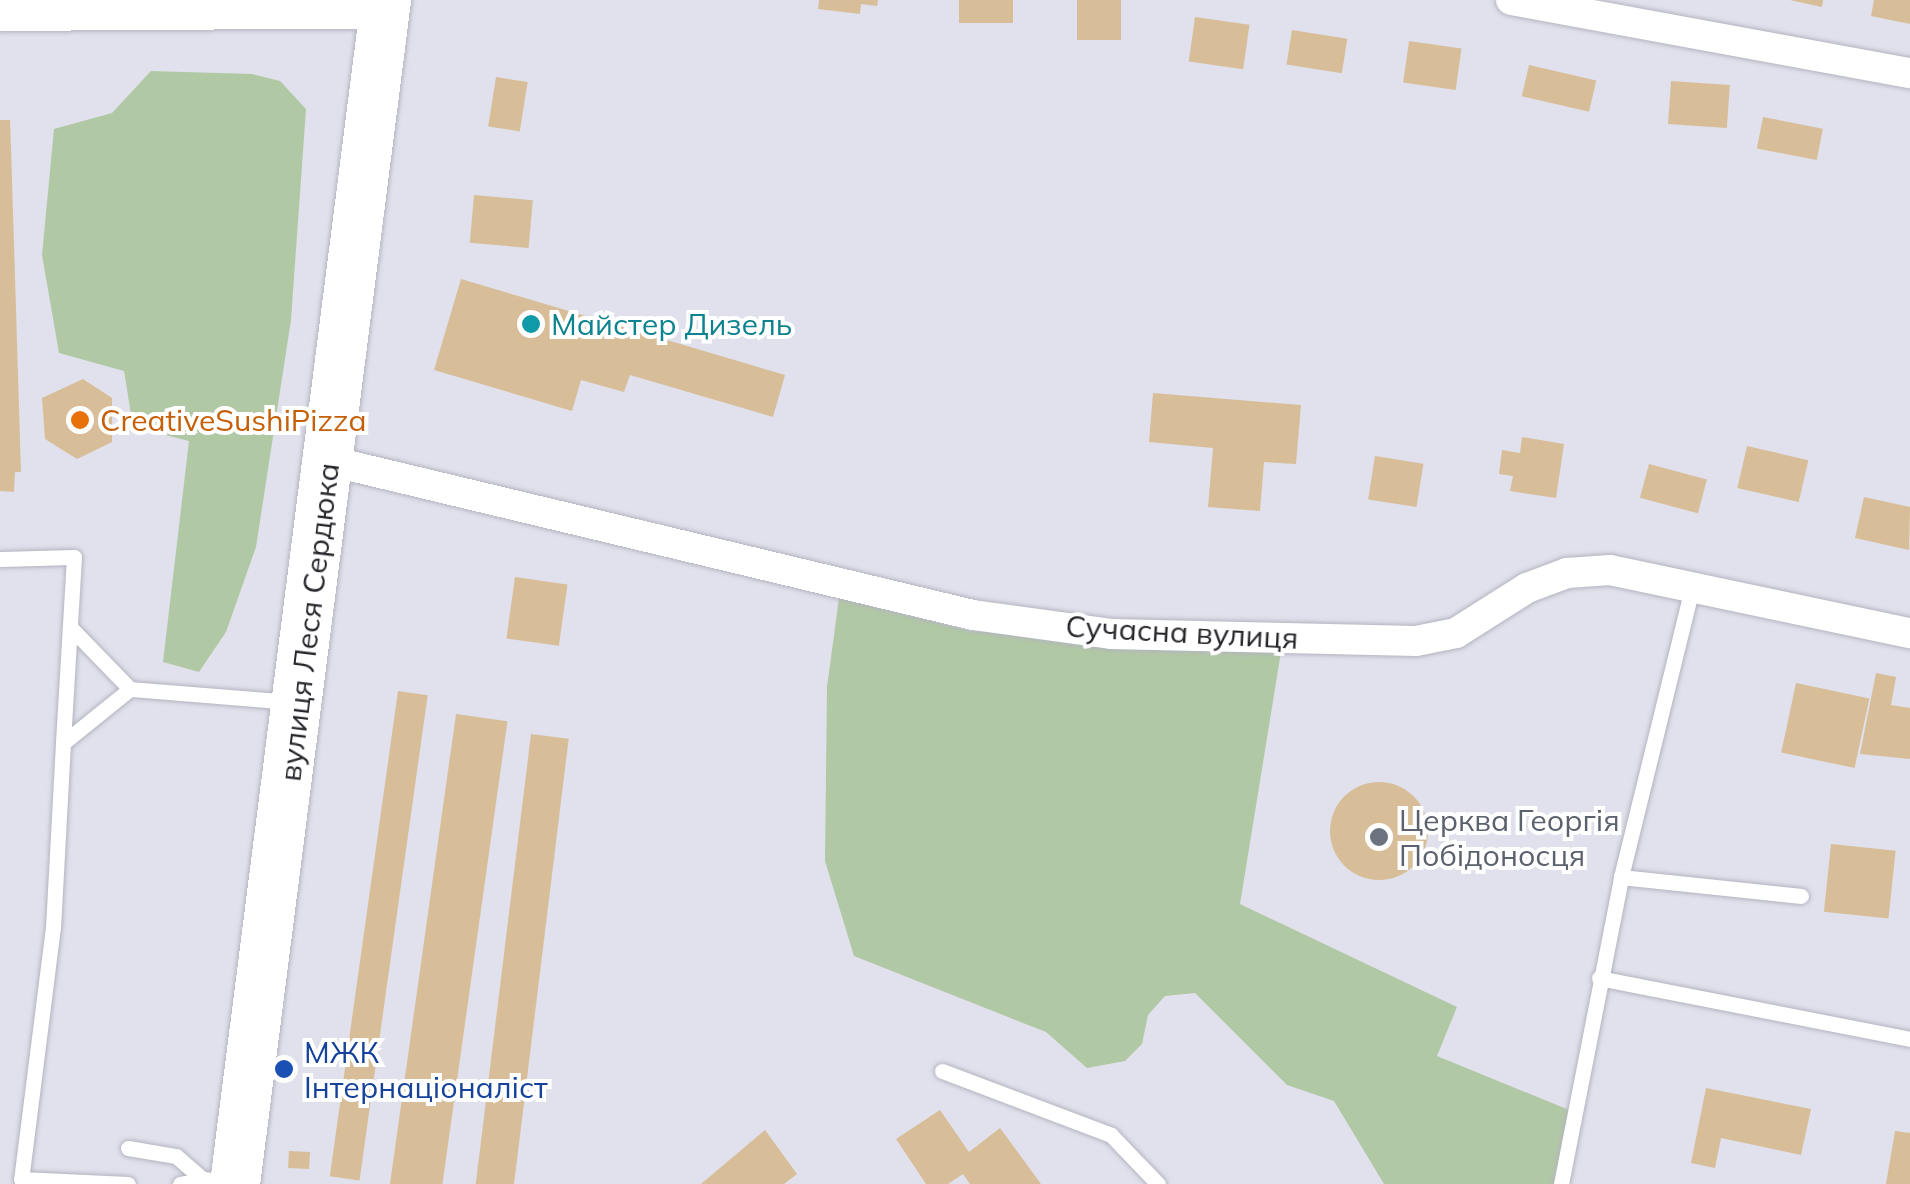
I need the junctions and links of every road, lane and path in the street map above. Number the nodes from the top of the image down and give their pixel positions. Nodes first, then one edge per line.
1 (1512, 0) edge
2 (386, 2) edge
3 (0, 8) edge
4 (1910, 73) edge
5 (330, 462) junction
6 (0, 559) edge
7 (1692, 588) junction
8 (70, 627) junction
9 (1910, 633) edge
10 (130, 689) junction
11 (298, 703) junction
12 (64, 743) junction
13 (1620, 876) junction
14 (1801, 896) dead end
15 (1600, 978) junction
16 (1910, 1039) edge
17 (942, 1071) dead end
18 (128, 1148) dead end
19 (223, 1182) edge
20 (126, 1184) edge
21 (180, 1184) edge
22 (1158, 1184) edge
23 (1561, 1184) edge

1 - 4 street
2 - 3 street
2 - 5 main road, вулиця Леся Сердюка
5 - 7 street, Сучасна вулиця
5 - 11 main road, вулиця Леся Сердюка
6 - 8 lane
7 - 9 street, Сучасна вулиця
7 - 13 lane
8 - 10 lane
8 - 12 lane
10 - 11 lane
10 - 12 lane
11 - 19 main road, вулиця Леся Сердюка
12 - 20 lane
13 - 14 lane
13 - 15 lane
15 - 16 lane
15 - 23 lane
17 - 22 lane
18 - 19 lane
19 - 21 lane

